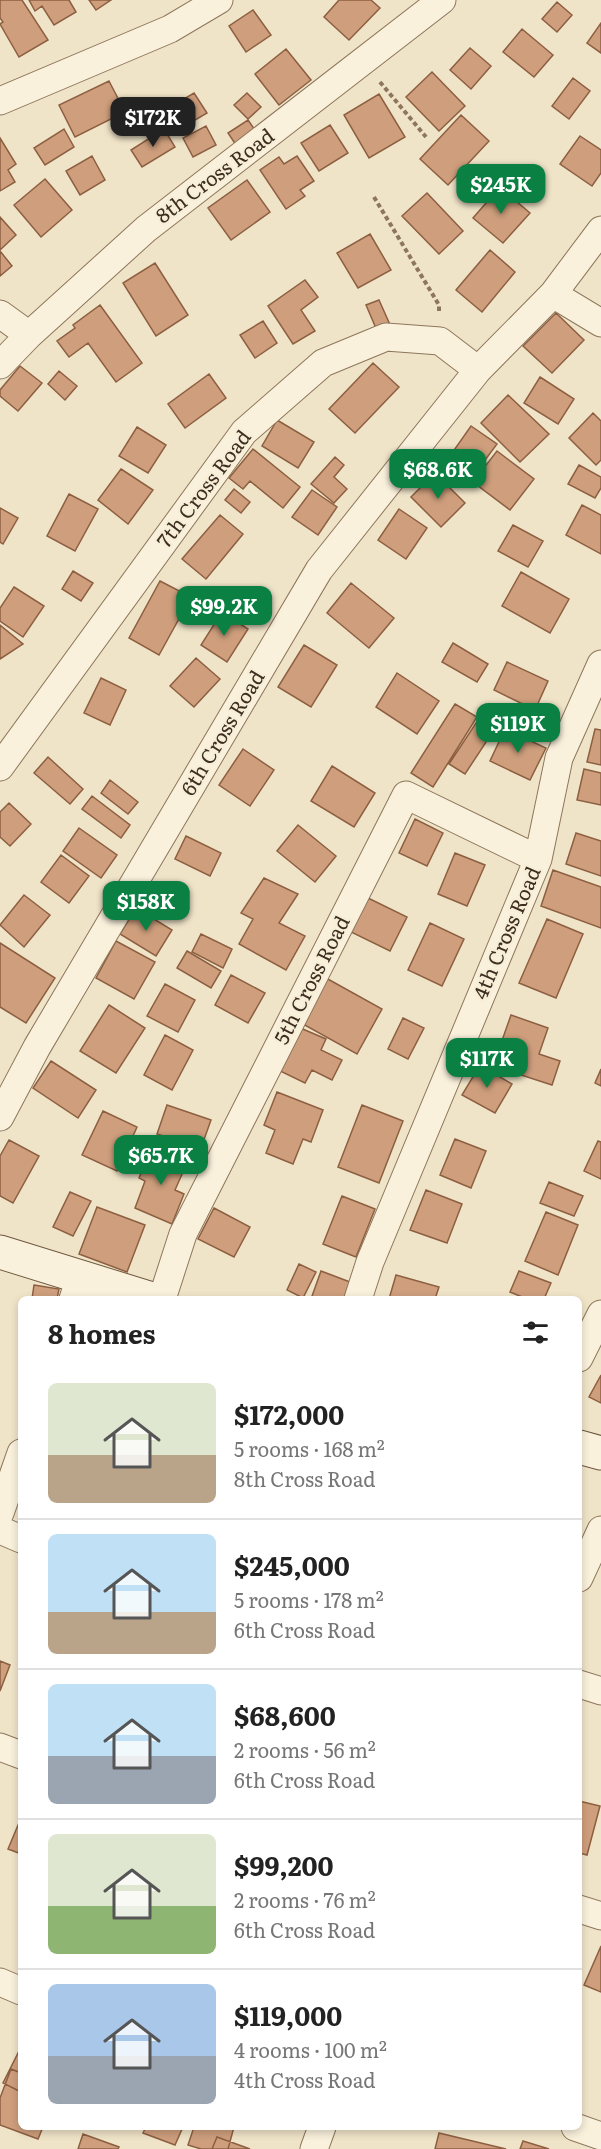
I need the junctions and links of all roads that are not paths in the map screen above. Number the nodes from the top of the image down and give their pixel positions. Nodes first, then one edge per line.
1 (219, 0) edge
2 (442, 0) edge
3 (0, 101) edge
4 (601, 230) edge
5 (553, 294) junction
6 (0, 314) edge
7 (601, 323) edge
8 (30, 335) junction
9 (0, 366) edge
10 (477, 370) junction
11 (601, 664) edge
12 (0, 767) edge
13 (538, 859) junction
14 (0, 1117) edge
15 (0, 1252) edge
16 (77, 1288) edge
17 (132, 1296) edge
18 (163, 1296) edge
19 (359, 1296) edge
20 (601, 1314) edge
21 (582, 1352) edge
22 (582, 1448) edge
23 (601, 1453) edge
24 (18, 1462) edge
25 (0, 1513) edge
26 (0, 1530) edge
27 (601, 1530) edge
28 (18, 1538) edge
29 (582, 1571) edge
30 (582, 1685) edge
31 (601, 1691) edge
32 (0, 1747) edge
33 (18, 1754) edge
34 (582, 1910) edge
35 (601, 1916) edge
36 (0, 1983) edge
37 (18, 1990) edge
38 (582, 2129) edge
39 (321, 2130) edge
40 (601, 2136) edge
41 (314, 2149) edge

1 - 3 street
2 - 8 street, 8th Cross Road
4 - 5 street, 6th Cross Road
5 - 7 street
5 - 10 street, 6th Cross Road
6 - 8 street
8 - 9 street, 8th Cross Road
10 - 12 street, 7th Cross Road
10 - 14 street, 6th Cross Road
11 - 13 street, 4th Cross Road
13 - 18 street, 5th Cross Road
13 - 19 street, 4th Cross Road
15 - 16 main road
16 - 17 main road
20 - 21 street
22 - 23 main road
24 - 25 street
26 - 28 street
27 - 29 street
30 - 31 street
32 - 33 street
34 - 35 street
36 - 37 street
38 - 40 street
39 - 41 street

